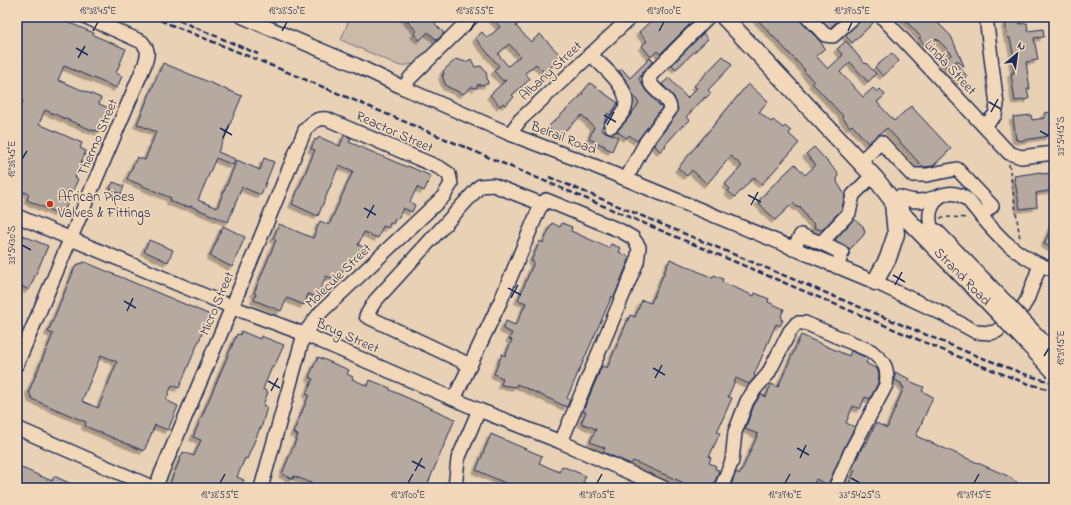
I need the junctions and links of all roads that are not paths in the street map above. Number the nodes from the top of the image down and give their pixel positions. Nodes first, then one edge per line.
1 (86, 17) edge
2 (243, 17) edge
3 (472, 17) edge
4 (631, 17) edge
5 (708, 17) edge
6 (724, 17) edge
7 (808, 17) edge
8 (854, 17) edge
9 (882, 17) edge
10 (986, 17) edge
11 (590, 54) junction
12 (404, 88) junction
13 (611, 126) dead end
14 (984, 126) junction
15 (305, 130) joint
16 (510, 134) junction
17 (1054, 153) edge
18 (860, 162) junction
19 (874, 177) junction
20 (626, 179) junction
21 (940, 196) junction
22 (443, 197) joint
23 (896, 200) junction
24 (542, 204) junction
25 (17, 216) edge
26 (978, 217) junction
27 (931, 229) junction
28 (72, 239) junction
29 (821, 243) junction
30 (793, 249) junction
31 (888, 258) junction
32 (1040, 265) junction
33 (837, 267) junction
34 (1054, 270) edge
35 (875, 282) junction
36 (232, 307) junction
37 (1001, 307) junction
38 (304, 334) junction
39 (1054, 355) edge
40 (17, 364) edge
41 (470, 365) junction
42 (1054, 371) edge
43 (454, 400) junction
44 (479, 410) junction
45 (17, 428) edge
46 (561, 442) junction
47 (154, 488) edge
48 (261, 488) edge
49 (455, 488) edge
50 (664, 488) edge
51 (721, 488) edge
52 (835, 488) edge

1 - 28 street, Thermo Street
2 - 12 street, Belrail Road
3 - 12 street
4 - 11 street, Albany Street
5 - 20 street
6 - 18 main road, Strand Road
7 - 8 street
9 - 14 street, Linda Street
10 - 14 street
11 - 13 street
11 - 16 street, Albany Street
12 - 16 street, Belrail Road
14 - 17 street, Linda Street
15 - 22 street, Reactor Street
15 - 36 street, Micro Street
16 - 20 street, Belrail Road
18 - 19 main road, Strand Road
18 - 26 street
19 - 23 main road, Strand Road
19 - 29 street
20 - 30 street, Belrail Road
21 - 23 street
21 - 26 street
21 - 27 street
22 - 38 street, Molecule Street
23 - 27 main road, Strand Road
23 - 31 main road
24 - 41 street
24 - 41 street
24 - 46 street
25 - 28 street, Brug Street
26 - 32 street
27 - 31 main road
27 - 37 main road, Strand Road
28 - 36 street, Brug Street
28 - 40 street, Thermo Street
29 - 30 street
29 - 33 street
30 - 33 street, Belrail Road
31 - 35 main road
32 - 34 street
32 - 35 street, Belrail Road
33 - 35 street, Belrail Road
36 - 38 street, Brug Street
36 - 47 street, Micro Street
37 - 39 main road, Strand Road, bridge
37 - 42 main road, Strand Road, bridge
38 - 43 street, Brug Street
38 - 48 street, Molecule Street
41 - 43 street
43 - 44 street, Brug Street
44 - 46 street, Brug Street
44 - 49 street
45 - 47 street
46 - 50 street, Brug Street
51 - 52 street

